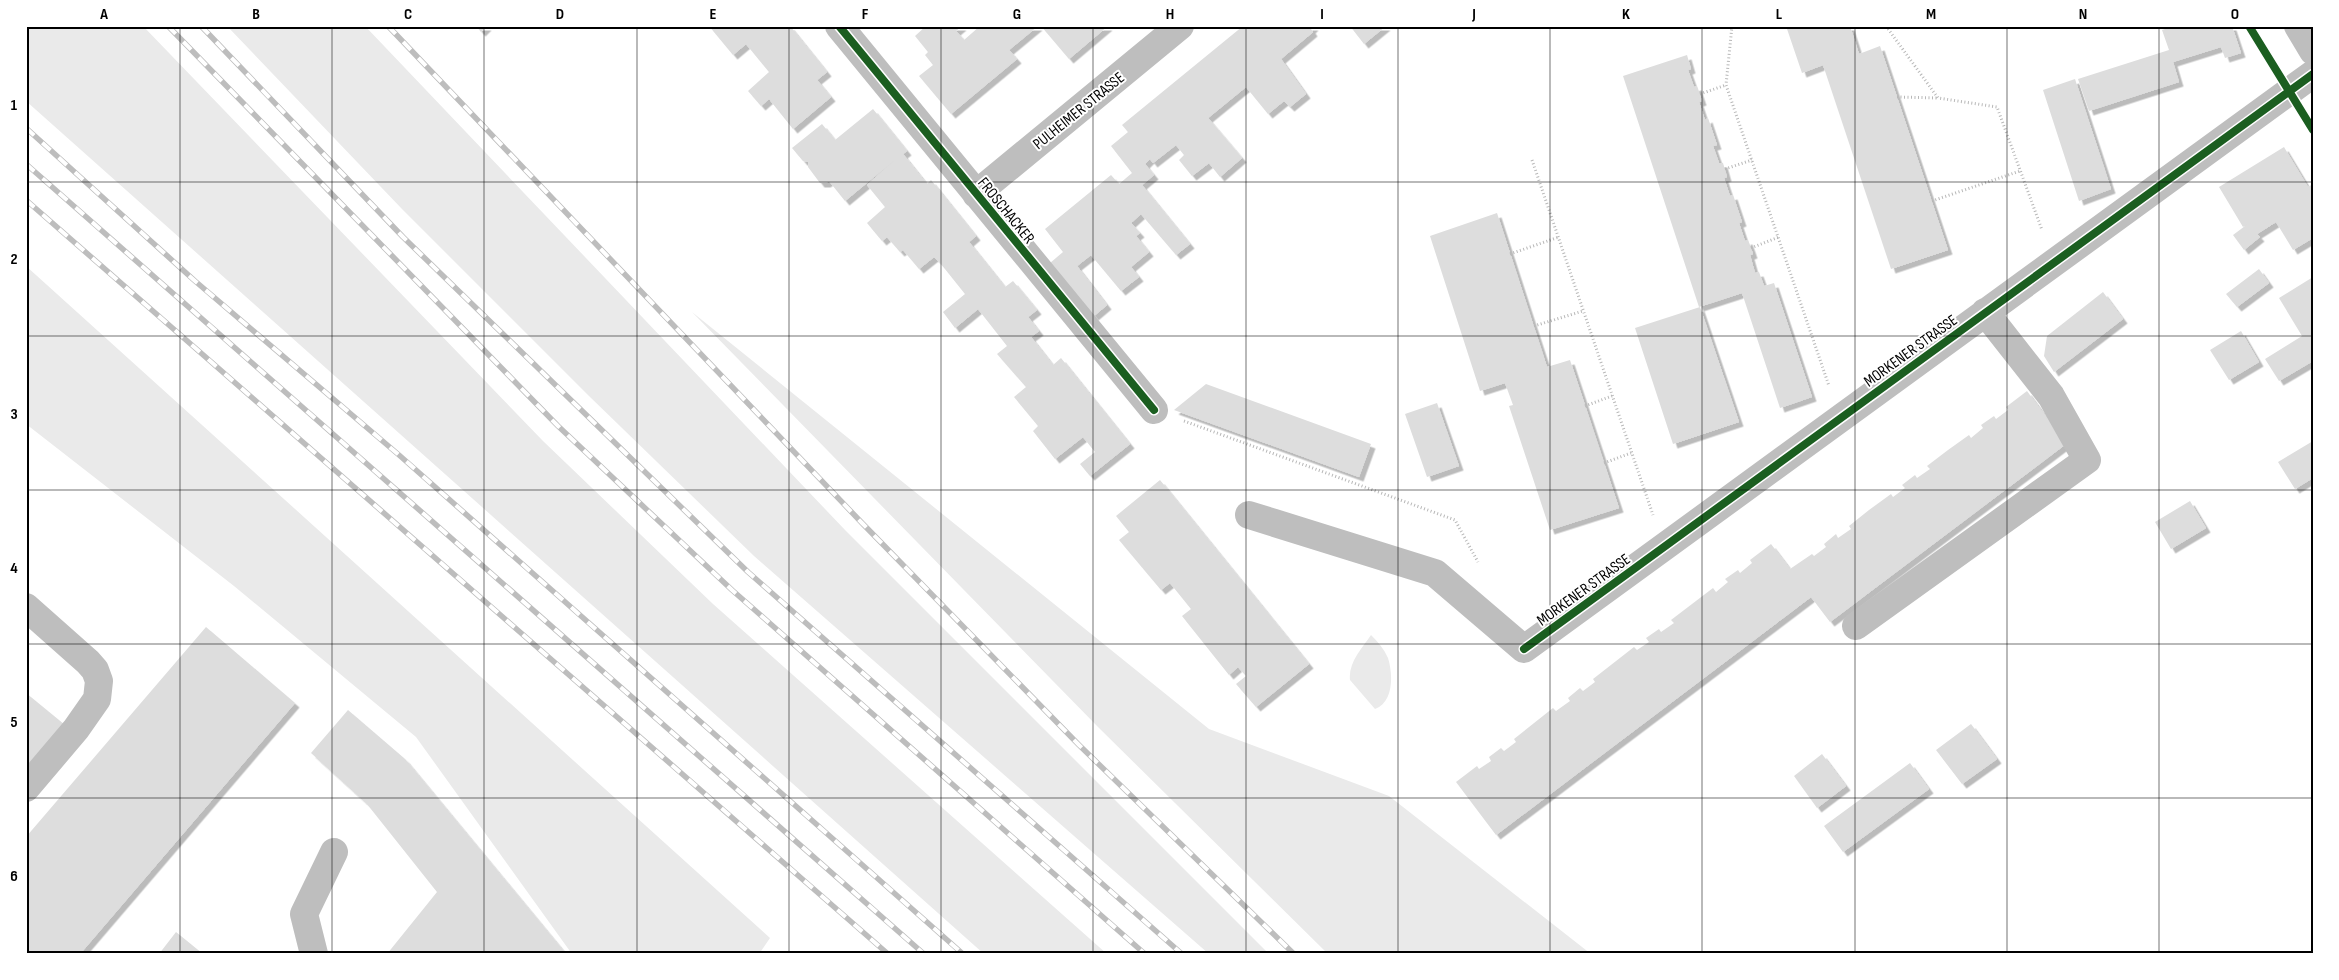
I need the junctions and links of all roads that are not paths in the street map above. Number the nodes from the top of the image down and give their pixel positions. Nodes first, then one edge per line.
1 (839, 26) edge
2 (1180, 26) edge
3 (2298, 26) edge
4 (2313, 51) edge
5 (2313, 74) edge
6 (976, 194) junction
7 (1985, 312) junction
8 (1154, 410) road end
9 (1249, 515) dead end
10 (26, 607) edge
11 (1856, 626) dead end
12 (26, 788) edge
13 (334, 852) dead end
14 (314, 954) edge

1 - 6 street, FROSCHACKER
2 - 6 street, PULHEIMER STRASSE
3 - 4 street
5 - 7 street, MORKENER STRASSE
6 - 8 street, FROSCHACKER
7 - 9 street, MORKENER STRASSE
7 - 11 street
10 - 12 street
13 - 14 street

